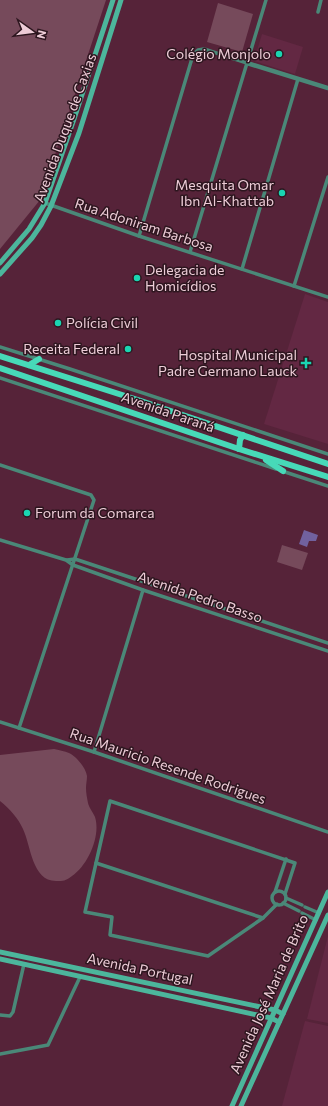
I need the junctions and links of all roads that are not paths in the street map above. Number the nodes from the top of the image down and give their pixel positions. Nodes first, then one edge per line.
1 (113, 0) edge
2 (121, 0) edge
3 (266, 0) edge
4 (322, 0) edge
5 (318, 12) dead end
6 (247, 63) junction
7 (298, 79) junction
8 (328, 88) edge
9 (328, 177) edge
10 (45, 203) junction
11 (51, 206) junction
12 (139, 236) junction
13 (190, 252) junction
14 (0, 263) edge
15 (242, 269) junction
16 (0, 274) edge
17 (294, 286) junction
18 (328, 297) edge
19 (0, 347) edge
20 (0, 356) edge
21 (39, 359) junction
22 (29, 365) junction
23 (0, 368) edge
24 (0, 378) edge
25 (228, 430) junction
26 (243, 435) junction
27 (223, 443) junction
28 (239, 449) junction
29 (256, 454) junction
30 (328, 454) edge
31 (328, 464) edge
32 (0, 465) edge
33 (283, 471) junction
34 (328, 477) edge
35 (328, 486) edge
36 (0, 540) edge
37 (75, 559) junction
38 (66, 560) junction
39 (74, 565) junction
40 (143, 590) junction
41 (328, 643) edge
42 (328, 652) edge
43 (0, 722) edge
44 (19, 728) junction
45 (94, 752) junction
46 (328, 832) edge
47 (286, 859) junction
48 (96, 863) junction
49 (275, 892) junction
50 (328, 892) edge
51 (285, 896) junction
52 (277, 904) junction
53 (283, 904) junction
54 (302, 906) junction
55 (299, 912) junction
56 (319, 913) junction
57 (328, 914) edge
58 (263, 918) junction
59 (316, 920) junction
60 (0, 952) edge
61 (0, 960) edge
62 (24, 964) junction
63 (80, 977) junction
64 (275, 1010) junction
65 (283, 1014) junction
66 (0, 1015) edge
67 (271, 1018) junction
68 (279, 1022) junction
69 (0, 1054) edge
70 (232, 1106) edge
71 (241, 1106) edge

1 - 10 main road, Avenida Duque de Caxias
2 - 11 main road, Avenida Duque de Caxias
3 - 6 street
4 - 5 street
6 - 7 street
6 - 12 street
6 - 13 street
7 - 8 street
7 - 15 street
9 - 17 street
10 - 11 street, Rua Adoniram Barbosa
10 - 14 main road, Avenida Duque de Caxias
11 - 12 street, Rua Adoniram Barbosa
11 - 16 main road, Avenida Duque de Caxias
12 - 13 street, Rua Adoniram Barbosa
13 - 15 street, Rua Adoniram Barbosa
15 - 17 street, Rua Adoniram Barbosa
17 - 18 street, Rua Adoniram Barbosa
19 - 21 street
20 - 22 main road, Avenida Paraná
21 - 22 main road
21 - 30 street
22 - 25 main road, Avenida Paraná
23 - 27 main road, Avenida Paraná
24 - 33 street
25 - 26 main road, Avenida Paraná
25 - 27 main road
26 - 28 main road
26 - 31 main road, Avenida Paraná
27 - 28 main road, Avenida Paraná
28 - 29 main road, Avenida Paraná
29 - 33 main road
29 - 34 main road, Avenida Paraná
32 - 37 street
33 - 35 street
36 - 38 street, Avenida Pedro Basso
37 - 38 street, Avenida Pedro Basso
37 - 39 street
37 - 41 street, Avenida Pedro Basso
38 - 39 street, Avenida Pedro Basso
39 - 40 street, Avenida Pedro Basso
39 - 44 street
40 - 42 street, Avenida Pedro Basso
40 - 45 street
43 - 44 street, Rua Mauricio Resende Rodrigues
44 - 45 street, Rua Mauricio Resende Rodrigues
45 - 46 street, Rua Mauricio Resende Rodrigues
47 - 48 street
47 - 49 street
47 - 51 street
48 - 58 street
48 - 58 street
49 - 51 street
49 - 52 street
50 - 56 main road, Avenida José Maria de Brito
51 - 53 street
51 - 54 street
52 - 53 street
52 - 58 street
53 - 55 street
54 - 55 street
54 - 56 street
55 - 59 street
56 - 59 main road, Avenida José Maria de Brito
57 - 65 main road, Avenida José Maria de Brito
59 - 64 main road, Avenida José Maria de Brito
60 - 64 main road, Avenida Portugal
61 - 62 main road, Avenida Portugal
62 - 63 main road, Avenida Portugal
62 - 66 street
63 - 67 main road, Avenida Portugal
63 - 69 street
64 - 65 main road, Avenida Portugal
64 - 67 main road, Avenida José Maria de Brito
65 - 68 main road, Avenida José Maria de Brito
67 - 68 main road, Avenida Portugal
67 - 70 main road, Avenida José Maria de Brito
68 - 71 main road, Avenida José Maria de Brito

